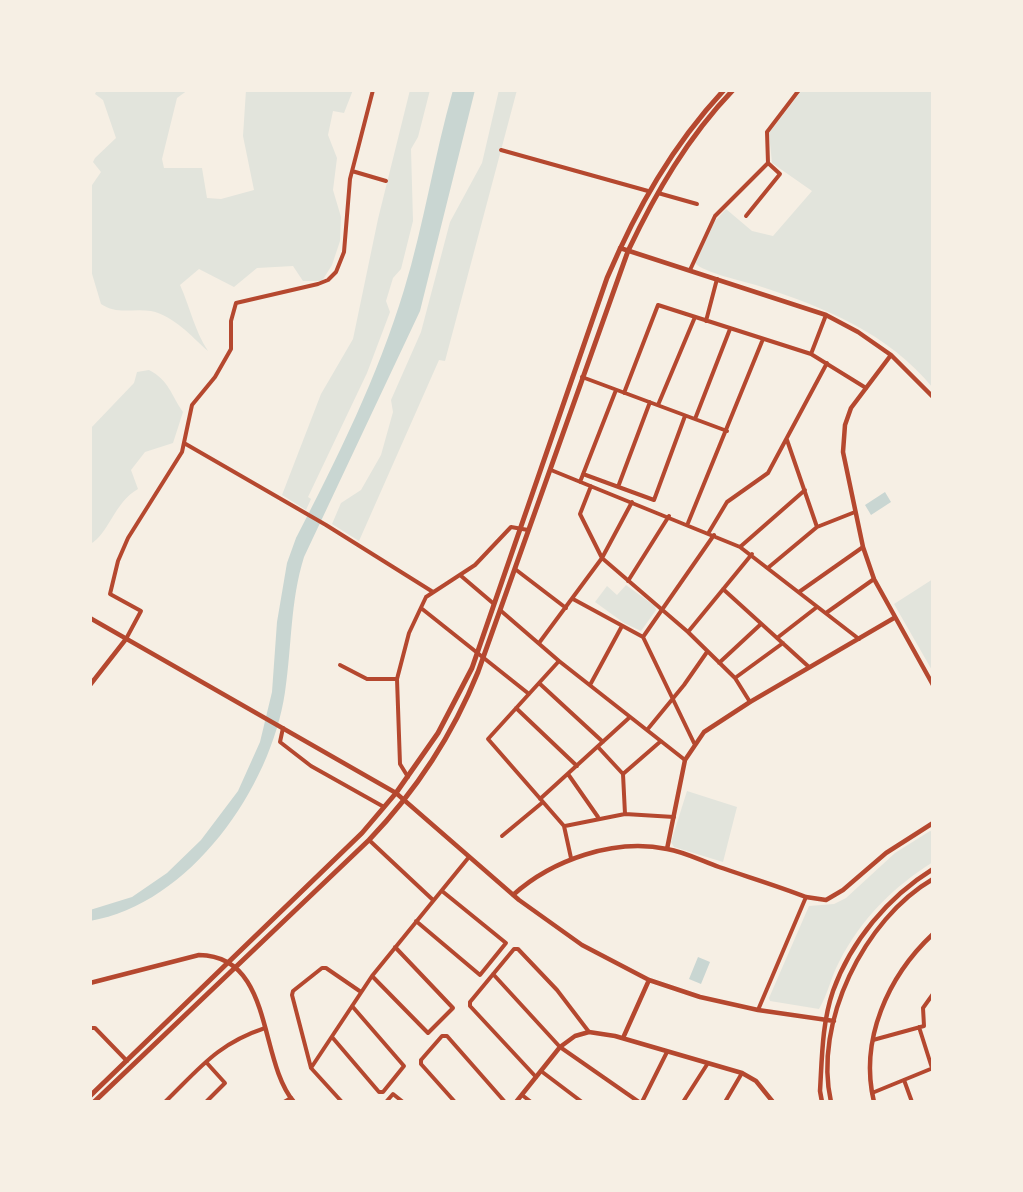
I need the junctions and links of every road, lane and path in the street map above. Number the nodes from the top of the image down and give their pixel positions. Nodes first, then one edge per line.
1 (373, 90) edge
2 (724, 90) edge
3 (733, 90) edge
4 (799, 90) edge
5 (501, 150) dead end
6 (768, 163) junction
7 (352, 171) junction
8 (386, 181) dead end
9 (648, 191) junction
10 (656, 193) junction
11 (697, 204) dead end
12 (747, 216) dead end
13 (620, 248) junction
14 (628, 250) junction
15 (690, 270) junction
16 (717, 279) junction
17 (826, 315) junction
18 (695, 317) junction
19 (706, 321) junction
20 (730, 328) junction
21 (763, 339) junction
22 (811, 354) junction
23 (891, 356) junction
24 (827, 363) junction
25 (582, 377) junction
26 (866, 388) junction
27 (616, 390) junction
28 (624, 393) junction
29 (933, 397) edge
30 (650, 402) junction
31 (658, 405) junction
32 (685, 416) junction
33 (695, 419) junction
34 (727, 431) junction
35 (787, 440) junction
36 (184, 443) junction
37 (551, 470) junction
38 (583, 474) junction
39 (580, 482) junction
40 (591, 486) junction
41 (618, 487) junction
42 (805, 490) junction
43 (632, 502) junction
44 (855, 512) junction
45 (669, 516) junction
46 (688, 524) junction
47 (817, 527) junction
48 (521, 528) junction
49 (529, 530) junction
50 (712, 533) junction
51 (740, 547) junction
52 (863, 547) junction
53 (752, 554) junction
54 (602, 558) junction
55 (769, 567) junction
56 (515, 569) junction
57 (460, 575) junction
58 (874, 579) junction
59 (628, 581) junction
60 (723, 589) junction
61 (432, 592) junction
62 (799, 592) junction
63 (573, 599) junction
64 (495, 605) junction
65 (817, 607) junction
66 (421, 608) junction
67 (566, 608) junction
68 (662, 608) junction
69 (500, 610) junction
70 (826, 613) junction
71 (90, 618) edge
72 (894, 618) junction
73 (762, 624) junction
74 (622, 626) junction
75 (688, 632) junction
76 (643, 637) junction
77 (777, 638) junction
78 (126, 639) junction
79 (859, 639) junction
80 (538, 643) junction
81 (783, 643) junction
82 (707, 652) junction
83 (559, 662) junction
84 (719, 663) junction
85 (340, 665) dead end
86 (809, 667) junction
87 (735, 678) junction
88 (397, 679) junction
89 (539, 683) junction
90 (90, 685) edge
91 (590, 685) junction
92 (933, 685) edge
93 (529, 694) junction
94 (673, 699) junction
95 (750, 702) junction
96 (516, 708) junction
97 (630, 717) junction
98 (281, 727) junction
99 (647, 730) junction
100 (661, 741) junction
101 (603, 742) junction
102 (694, 743) junction
103 (598, 747) junction
104 (686, 760) junction
105 (577, 766) junction
106 (567, 774) junction
107 (624, 774) junction
108 (408, 777) junction
109 (396, 793) junction
110 (405, 800) junction
111 (542, 800) junction
112 (384, 808) junction
113 (625, 814) junction
114 (598, 817) junction
115 (674, 817) junction
116 (933, 823) edge
117 (564, 826) junction
118 (502, 836) dead end
119 (369, 840) junction
120 (667, 849) junction
121 (469, 856) junction
122 (571, 858) junction
123 (933, 869) edge
124 (933, 879) edge
125 (442, 891) junction
126 (513, 895) junction
127 (807, 897) junction
128 (433, 900) junction
129 (416, 921) junction
130 (933, 934) edge
131 (395, 947) junction
132 (229, 963) junction
133 (235, 969) junction
134 (493, 974) junction
135 (372, 976) junction
136 (649, 980) junction
137 (90, 983) edge
138 (361, 992) junction
139 (933, 994) edge
140 (352, 1006) junction
141 (758, 1010) junction
142 (826, 1020) junction
143 (834, 1021) junction
144 (920, 1027) junction
145 (90, 1028) edge
146 (265, 1028) junction
147 (589, 1032) junction
148 (332, 1036) junction
149 (623, 1038) junction
150 (873, 1040) junction
151 (560, 1047) junction
152 (667, 1052) junction
153 (127, 1061) junction
154 (206, 1062) junction
155 (708, 1063) junction
156 (311, 1068) junction
157 (932, 1068) edge
158 (541, 1071) junction
159 (742, 1073) junction
160 (536, 1077) junction
161 (904, 1080) junction
162 (871, 1093) junction
163 (522, 1095) junction
164 (90, 1096) edge
165 (292, 1100) edge
166 (94, 1102) edge
167 (165, 1102) edge
168 (206, 1102) edge
169 (284, 1102) edge
170 (342, 1102) edge
171 (386, 1102) edge
172 (404, 1102) edge
173 (455, 1102) edge
174 (505, 1102) edge
175 (516, 1102) edge
176 (531, 1102) edge
177 (582, 1102) edge
178 (640, 1102) edge
179 (683, 1102) edge
180 (725, 1102) edge
181 (773, 1102) edge
182 (822, 1102) edge
183 (831, 1102) edge
184 (873, 1102) edge
185 (912, 1102) edge

1 - 7 street
2 - 9 main road
3 - 10 main road
4 - 6 street
5 - 9 street
6 - 12 street
6 - 15 street
7 - 8 street
7 - 36 street
9 - 13 main road
10 - 11 street
10 - 14 main road
13 - 14 street
13 - 48 main road
14 - 15 street
14 - 25 main road
15 - 16 street
16 - 17 street
16 - 19 street
17 - 22 street
17 - 23 street
18 - 19 street
18 - 28 street
18 - 31 street
19 - 20 street
20 - 21 street
20 - 33 street
21 - 22 street
21 - 34 street
22 - 24 street
23 - 26 street
23 - 29 street
24 - 26 street
24 - 35 street
25 - 27 street
25 - 37 main road
26 - 44 street
27 - 28 street
27 - 38 street
28 - 30 street
30 - 31 street
30 - 41 street
31 - 32 street
32 - 33 street
32 - 41 street
33 - 34 street
34 - 46 street
35 - 42 street
35 - 50 street
36 - 61 street
36 - 78 street
37 - 39 street
37 - 49 main road
38 - 39 street
38 - 41 street
39 - 40 street
40 - 43 street
40 - 54 street
42 - 47 street
42 - 51 street
43 - 45 street
43 - 54 street
44 - 47 street
44 - 52 street
45 - 46 street
45 - 59 street
46 - 50 street
47 - 55 street
48 - 49 street
48 - 57 street
48 - 64 main road
49 - 56 main road
50 - 51 street
50 - 68 street
51 - 53 street
52 - 58 street
52 - 62 street
53 - 55 street
53 - 60 street
54 - 59 street
54 - 63 street
55 - 62 street
56 - 67 street
56 - 69 main road
57 - 61 street
57 - 64 street
58 - 70 street
58 - 72 street
59 - 68 street
60 - 73 street
60 - 75 street
61 - 66 street
62 - 65 street
63 - 67 street
63 - 74 street
64 - 108 main road
65 - 70 street
65 - 77 street
66 - 88 street
66 - 93 street
67 - 80 street
68 - 75 street
68 - 76 street
69 - 80 street
69 - 110 main road
70 - 79 street
71 - 78 street
72 - 79 street
72 - 92 street
73 - 77 street
73 - 84 street
74 - 76 street
74 - 91 street
75 - 82 street
76 - 94 street
77 - 81 street
78 - 90 street
78 - 98 street
79 - 86 street
80 - 83 street
81 - 86 street
81 - 87 street
82 - 84 street
82 - 94 street
83 - 89 street
83 - 91 street
84 - 87 street
85 - 88 street
86 - 95 street
87 - 95 street
88 - 108 street
89 - 93 street
89 - 101 street
91 - 97 street
93 - 96 street
94 - 99 street
94 - 102 street
95 - 102 street
96 - 105 street
96 - 111 street
97 - 99 street
97 - 101 street
98 - 109 street
98 - 112 street
99 - 100 street
100 - 104 street
100 - 107 street
101 - 103 street
102 - 104 street
103 - 105 street
103 - 107 street
104 - 115 street
105 - 106 street
106 - 111 street
106 - 114 street
107 - 113 street
108 - 109 main road
109 - 110 street
109 - 112 main road
110 - 119 main road
110 - 121 street
111 - 117 street
111 - 118 street
112 - 132 main road
113 - 114 street
113 - 115 street
114 - 117 street
115 - 120 street
116 - 127 street
117 - 122 street
119 - 128 street
119 - 133 main road
120 - 122 street
120 - 127 street
121 - 125 street
121 - 126 street
122 - 126 street
123 - 142 street
124 - 143 street
125 - 128 street
125 - 129 street
126 - 136 street
127 - 141 street
128 - 129 street
129 - 131 street
130 - 150 street
131 - 135 street
131 - 135 street
132 - 133 street
132 - 137 street
132 - 153 main road
133 - 146 street
133 - 166 main road
134 - 147 street
134 - 151 street
134 - 160 street
135 - 138 street
136 - 141 street
136 - 149 street
138 - 140 street
138 - 156 street
139 - 144 street
140 - 148 street
140 - 148 street
141 - 142 street
142 - 143 street
142 - 182 street
143 - 183 street
144 - 150 street
144 - 157 street
145 - 153 street
146 - 154 street
146 - 165 street
147 - 149 street
147 - 151 street
148 - 156 street
149 - 152 street
150 - 162 street
151 - 158 street
151 - 178 street
152 - 155 street
152 - 178 street
153 - 164 main road
154 - 167 street
154 - 168 street
155 - 159 street
155 - 179 street
156 - 170 street
157 - 161 street
158 - 160 street
158 - 177 street
159 - 180 street
159 - 181 street
160 - 163 street
161 - 162 street
161 - 185 street
162 - 184 street
163 - 175 street
163 - 176 street
165 - 169 street
171 - 172 street
173 - 174 street

